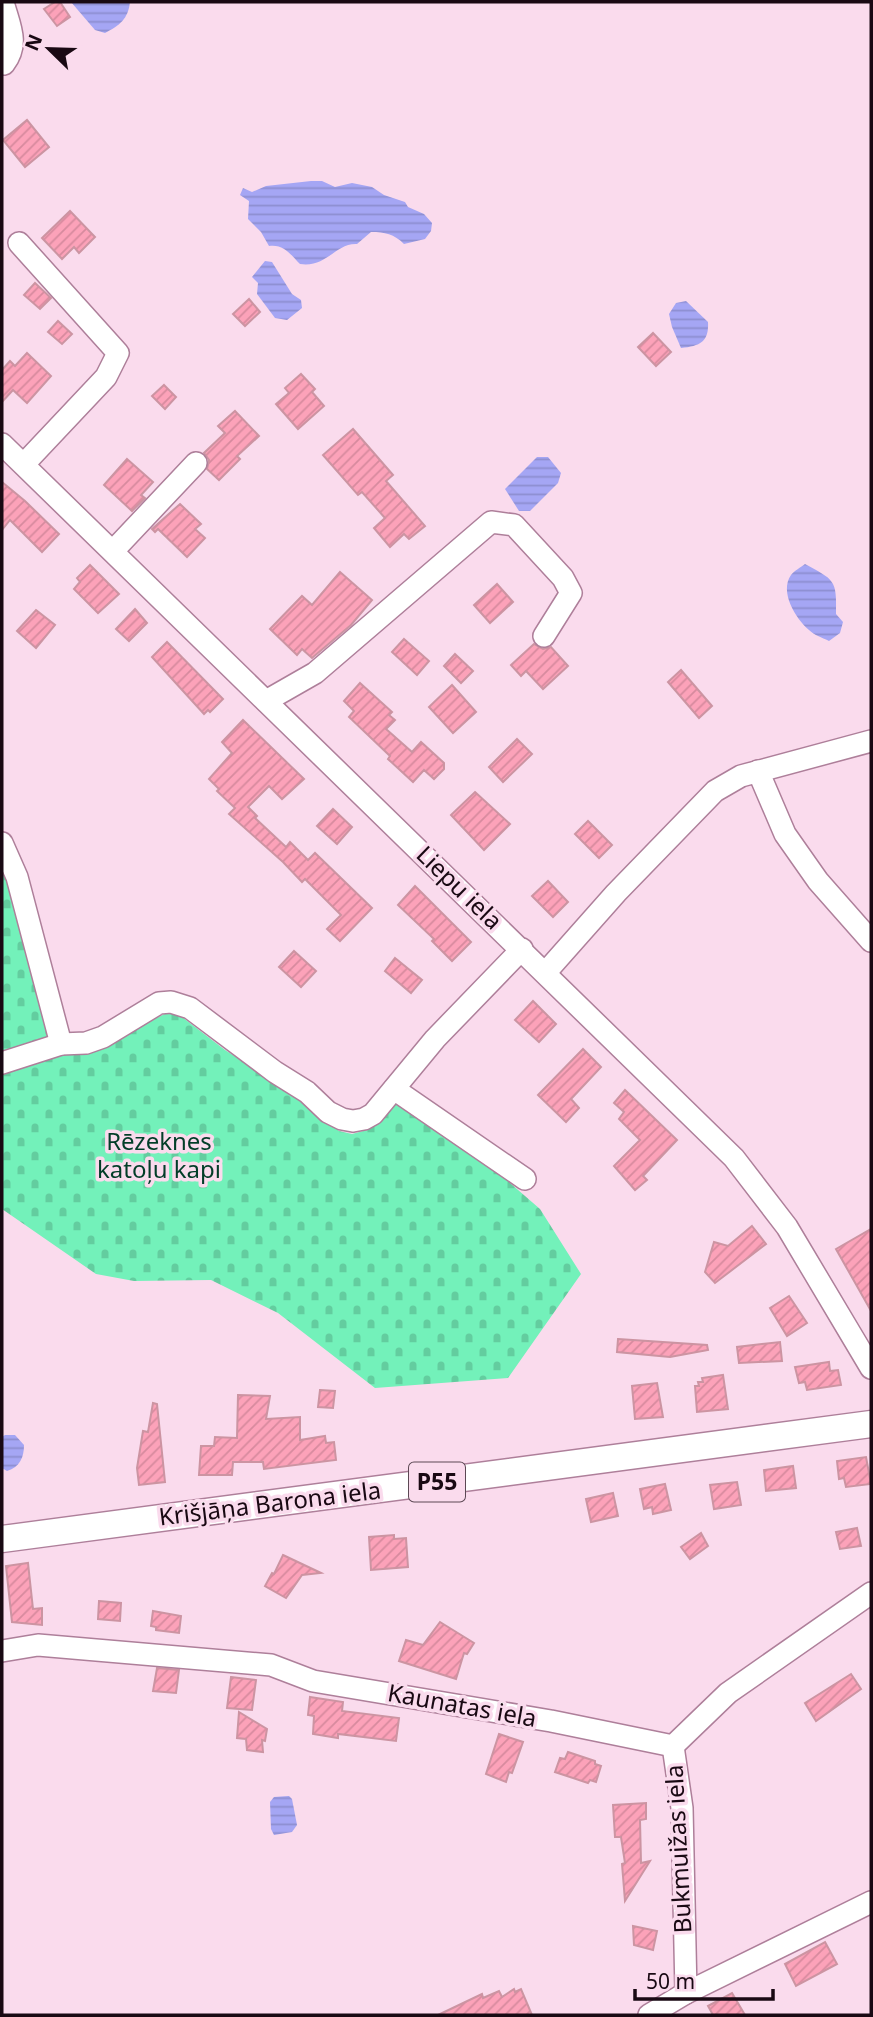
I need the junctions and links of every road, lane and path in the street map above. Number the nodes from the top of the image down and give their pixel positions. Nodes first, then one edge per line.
1 (3, 2) edge
2 (4, 64) dead end
3 (19, 243) dead end
4 (2, 444) edge
5 (196, 463) dead end
6 (24, 464) junction
7 (113, 551) junction
8 (544, 636) dead end
9 (267, 701) junction
10 (871, 741) edge
11 (758, 771) junction
12 (2, 843) edge
13 (871, 941) edge
14 (522, 949) junction
15 (546, 972) junction
16 (61, 1044) junction
17 (2, 1063) edge
18 (394, 1088) junction
19 (525, 1179) dead end
20 (871, 1368) edge
21 (871, 1424) edge
22 (2, 1539) edge
23 (871, 1593) edge
24 (2, 1651) edge
25 (673, 1746) junction
26 (871, 1902) edge
27 (686, 1993) junction
28 (649, 2015) edge

1 - 2 street
3 - 6 street
4 - 6 street, Liepu iela
5 - 7 street
6 - 7 street, Liepu iela
7 - 9 street, Liepu iela
8 - 9 street
9 - 14 street, Liepu iela
10 - 11 street
11 - 13 street
11 - 15 street
12 - 16 street
14 - 15 street, Liepu iela
14 - 18 street
15 - 20 street, Liepu iela
16 - 17 street
16 - 18 street
18 - 19 street
21 - 22 main road, Krišjāņa Barona iela / P55
23 - 25 street
24 - 25 street, Kaunatas iela
25 - 27 street, Bukmuižas iela
26 - 27 street
27 - 28 street

